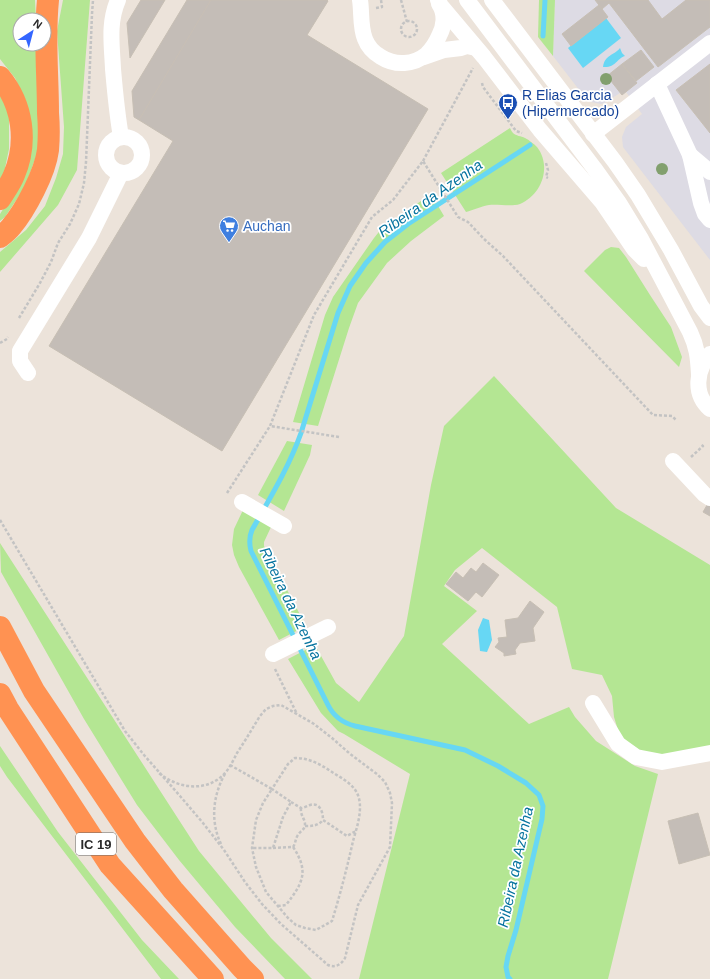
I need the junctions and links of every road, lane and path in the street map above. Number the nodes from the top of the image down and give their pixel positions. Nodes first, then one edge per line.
1 (48, 0) edge
2 (93, 0) edge
3 (118, 0) edge
4 (360, 0) edge
5 (401, 0) edge
6 (468, 0) edge
7 (492, 0) edge
8 (438, 2) edge
9 (407, 22) junction
10 (710, 42) edge
11 (476, 48) junction
12 (422, 57) junction
13 (475, 64) dead end
14 (0, 77) edge
15 (657, 84) junction
16 (593, 134) junction
17 (121, 137) junction
18 (690, 155) junction
19 (423, 161) junction
20 (710, 172) edge
21 (121, 173) junction
22 (0, 199) edge
23 (710, 220) edge
24 (0, 237) edge
25 (660, 274) junction
26 (710, 318) edge
27 (18, 321) dead end
28 (11, 333) dead end
29 (0, 343) edge
30 (710, 354) edge
31 (28, 373) dead end
32 (699, 374) junction
33 (710, 409) edge
34 (676, 420) dead end
35 (270, 426) junction
36 (339, 438) dead end
37 (673, 461) dead end
38 (227, 493) dead end
39 (710, 498) edge
40 (242, 502) dead end
41 (0, 520) edge
42 (284, 526) dead end
43 (0, 627) edge
44 (323, 629) dead end
45 (272, 658) joint
46 (0, 694) edge
47 (593, 703) dead end
48 (298, 715) junction
49 (0, 718) edge
50 (710, 753) edge
51 (230, 765) junction
52 (226, 772) junction
53 (159, 773) junction
54 (272, 789) junction
55 (291, 802) junction
56 (301, 808) junction
57 (323, 820) junction
58 (305, 826) junction
59 (356, 831) junction
60 (252, 848) junction
61 (274, 848) junction
62 (293, 848) junction
63 (224, 850) junction
64 (110, 865) junction
65 (278, 906) junction
66 (212, 979) edge
67 (253, 979) edge

1 - 24 highway
2 - 27 path
3 - 17 street
4 - 12 street
5 - 9 path
6 - 25 street
7 - 16 street
8 - 11 street
8 - 12 street
9 - 9 path
10 - 15 street
11 - 12 street
11 - 25 street
13 - 19 path
14 - 22 highway
15 - 16 street
15 - 18 street
16 - 26 street
17 - 21 street
17 - 21 street
18 - 20 street
18 - 23 street
19 - 34 path
19 - 35 path
21 - 31 street
25 - 32 street
28 - 29 path
30 - 32 street
32 - 33 street
35 - 36 path
35 - 38 path
37 - 39 street
40 - 42 street
41 - 53 path
43 - 67 highway, IC 19
44 - 45 street
45 - 48 path
46 - 64 highway, IC 19
47 - 50 street
48 - 51 path
48 - 63 path
49 - 64 highway
51 - 52 path
51 - 54 path
52 - 53 path
52 - 63 path
53 - 63 path
54 - 55 path
54 - 59 path
54 - 60 path
55 - 56 path
55 - 61 path
56 - 57 path
56 - 58 path
57 - 58 path
57 - 59 path
58 - 62 path
59 - 65 path
60 - 61 path
60 - 65 path
61 - 62 path
62 - 65 path
64 - 66 highway, IC 19

